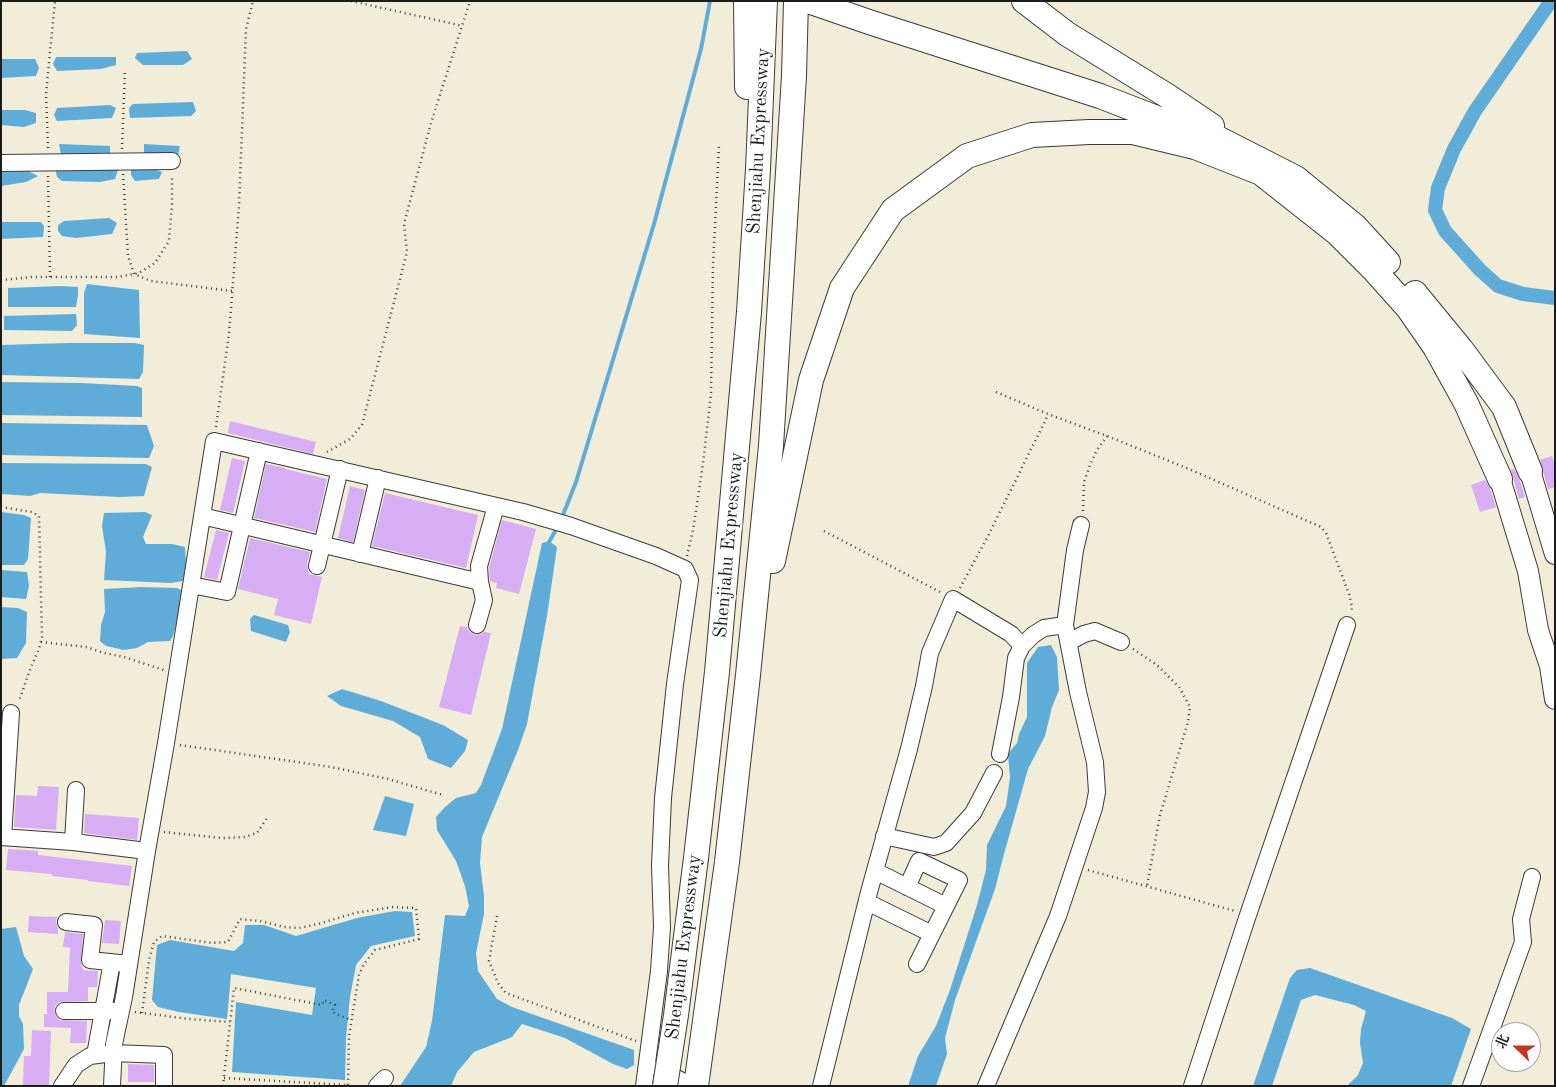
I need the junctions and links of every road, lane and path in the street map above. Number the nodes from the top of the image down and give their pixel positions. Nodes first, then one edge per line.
1 (55, 1) edge
2 (253, 1) edge
3 (351, 1) edge
4 (470, 1) edge
5 (746, 1) edge
6 (765, 1) edge
7 (796, 1) edge
8 (808, 1) edge
9 (844, 1) edge
10 (1024, 1) edge
11 (463, 26) junction
12 (125, 70) dead end
13 (1101, 92) junction
14 (719, 146) dead end
15 (122, 161) junction
16 (172, 161) joint
17 (48, 162) junction
18 (1, 163) edge
19 (1264, 168) junction
20 (134, 274) junction
21 (50, 277) junction
22 (1, 280) edge
23 (232, 291) junction
24 (749, 312) junction
25 (996, 392) dead end
26 (1048, 414) junction
27 (1107, 436) junction
28 (214, 441) junction
29 (259, 451) junction
30 (332, 468) junction
31 (1530, 471) joint
32 (378, 478) junction
33 (1500, 479) joint
34 (496, 506) junction
35 (1, 507) edge
36 (202, 516) junction
37 (242, 525) junction
38 (1081, 525) joint
39 (824, 531) dead end
40 (322, 545) junction
41 (360, 554) junction
42 (1555, 554) edge
43 (317, 566) dead end
44 (684, 569) junction
45 (480, 582) junction
46 (191, 585) junction
47 (953, 599) junction
48 (477, 625) dead end
49 (1065, 625) junction
50 (1347, 626) joint
51 (41, 642) junction
52 (1069, 642) junction
53 (1121, 642) joint
54 (1022, 646) junction
55 (177, 675) junction
56 (748, 675) junction
57 (1555, 699) edge
58 (11, 713) joint
59 (166, 743) junction
60 (1000, 754) dead end
61 (994, 773) dead end
62 (76, 790) dead end
63 (443, 795) dead end
64 (268, 818) dead end
65 (150, 831) junction
66 (884, 836) junction
67 (2, 837) edge
68 (73, 842) junction
69 (147, 851) junction
70 (1075, 866) junction
71 (875, 872) junction
72 (1532, 877) dead end
73 (1147, 886) junction
74 (907, 887) junction
75 (867, 902) junction
76 (946, 906) junction
77 (1248, 915) junction
78 (497, 916) dead end
79 (66, 922) dead end
80 (932, 934) junction
81 (112, 962) junction
82 (129, 964) junction
83 (917, 964) dead end
84 (64, 1011) dead end
85 (103, 1011) junction
86 (121, 1011) junction
87 (142, 1013) junction
88 (352, 1020) junction
89 (230, 1022) junction
90 (113, 1053) junction
91 (648, 1054) junction
92 (95, 1055) junction
93 (224, 1078) junction
94 (348, 1085) edge
95 (62, 1086) edge
96 (112, 1086) edge
97 (164, 1086) edge
98 (223, 1086) edge
99 (644, 1086) edge
100 (665, 1086) edge
101 (691, 1086) edge
102 (696, 1086) edge
103 (821, 1086) edge
104 (986, 1086) edge
105 (1192, 1086) edge
106 (1471, 1086) edge

1 - 17 path
2 - 23 path
3 - 11 path
4 - 11 path
5 - 24 highway
6 - 24 highway, Shenjiahu Expressway
7 - 56 highway, Shenjiahu Expressway
8 - 13 highway
9 - 13 highway
10 - 19 highway
11 - 30 path
12 - 15 path
13 - 19 highway
14 - 44 path
15 - 16 street
15 - 17 street
15 - 20 path
16 - 20 path
17 - 18 street
17 - 21 path
19 - 31 highway
19 - 33 highway
19 - 56 highway
20 - 21 path
20 - 23 path
21 - 22 path
23 - 28 path
24 - 100 highway, Shenjiahu Expressway, bridge
25 - 26 path
26 - 27 path
26 - 47 path
27 - 38 path
27 - 50 path
28 - 29 street
28 - 36 street
29 - 30 street
29 - 37 street
30 - 32 street
30 - 40 street
31 - 42 main road
32 - 34 street
32 - 41 street
33 - 57 main road
34 - 44 street
34 - 45 street
35 - 51 path
36 - 37 street
36 - 46 street
37 - 40 street
37 - 46 street
38 - 49 street
39 - 47 path
40 - 41 street
40 - 43 street
41 - 45 street
44 - 91 street
45 - 48 street
46 - 55 street
47 - 54 street
47 - 66 street
49 - 52 street
49 - 54 street
50 - 77 street
51 - 55 path
51 - 58 path
52 - 53 street
52 - 70 street
53 - 73 path
54 - 60 street
55 - 59 street
56 - 102 highway, Shenjiahu Expressway
58 - 67 street
59 - 63 path
59 - 65 street
61 - 66 street
62 - 68 street
64 - 65 path
65 - 69 street
66 - 71 street
67 - 68 street
68 - 69 street
69 - 82 street
70 - 73 path
70 - 104 street
71 - 74 street
71 - 75 street
72 - 106 street
73 - 77 path
74 - 76 street
74 - 76 street
75 - 80 street
75 - 103 street
76 - 80 street
77 - 105 street
78 - 91 path
79 - 81 street
80 - 83 street
81 - 82 street
81 - 85 street
82 - 86 street
84 - 85 street
85 - 86 street
85 - 92 street
86 - 87 path
86 - 90 street
87 - 88 path
87 - 89 path
88 - 89 path
88 - 94 path
89 - 93 path
90 - 92 street
90 - 96 street
90 - 97 street
91 - 99 street
91 - 101 street
92 - 95 street
93 - 94 path
93 - 98 path

